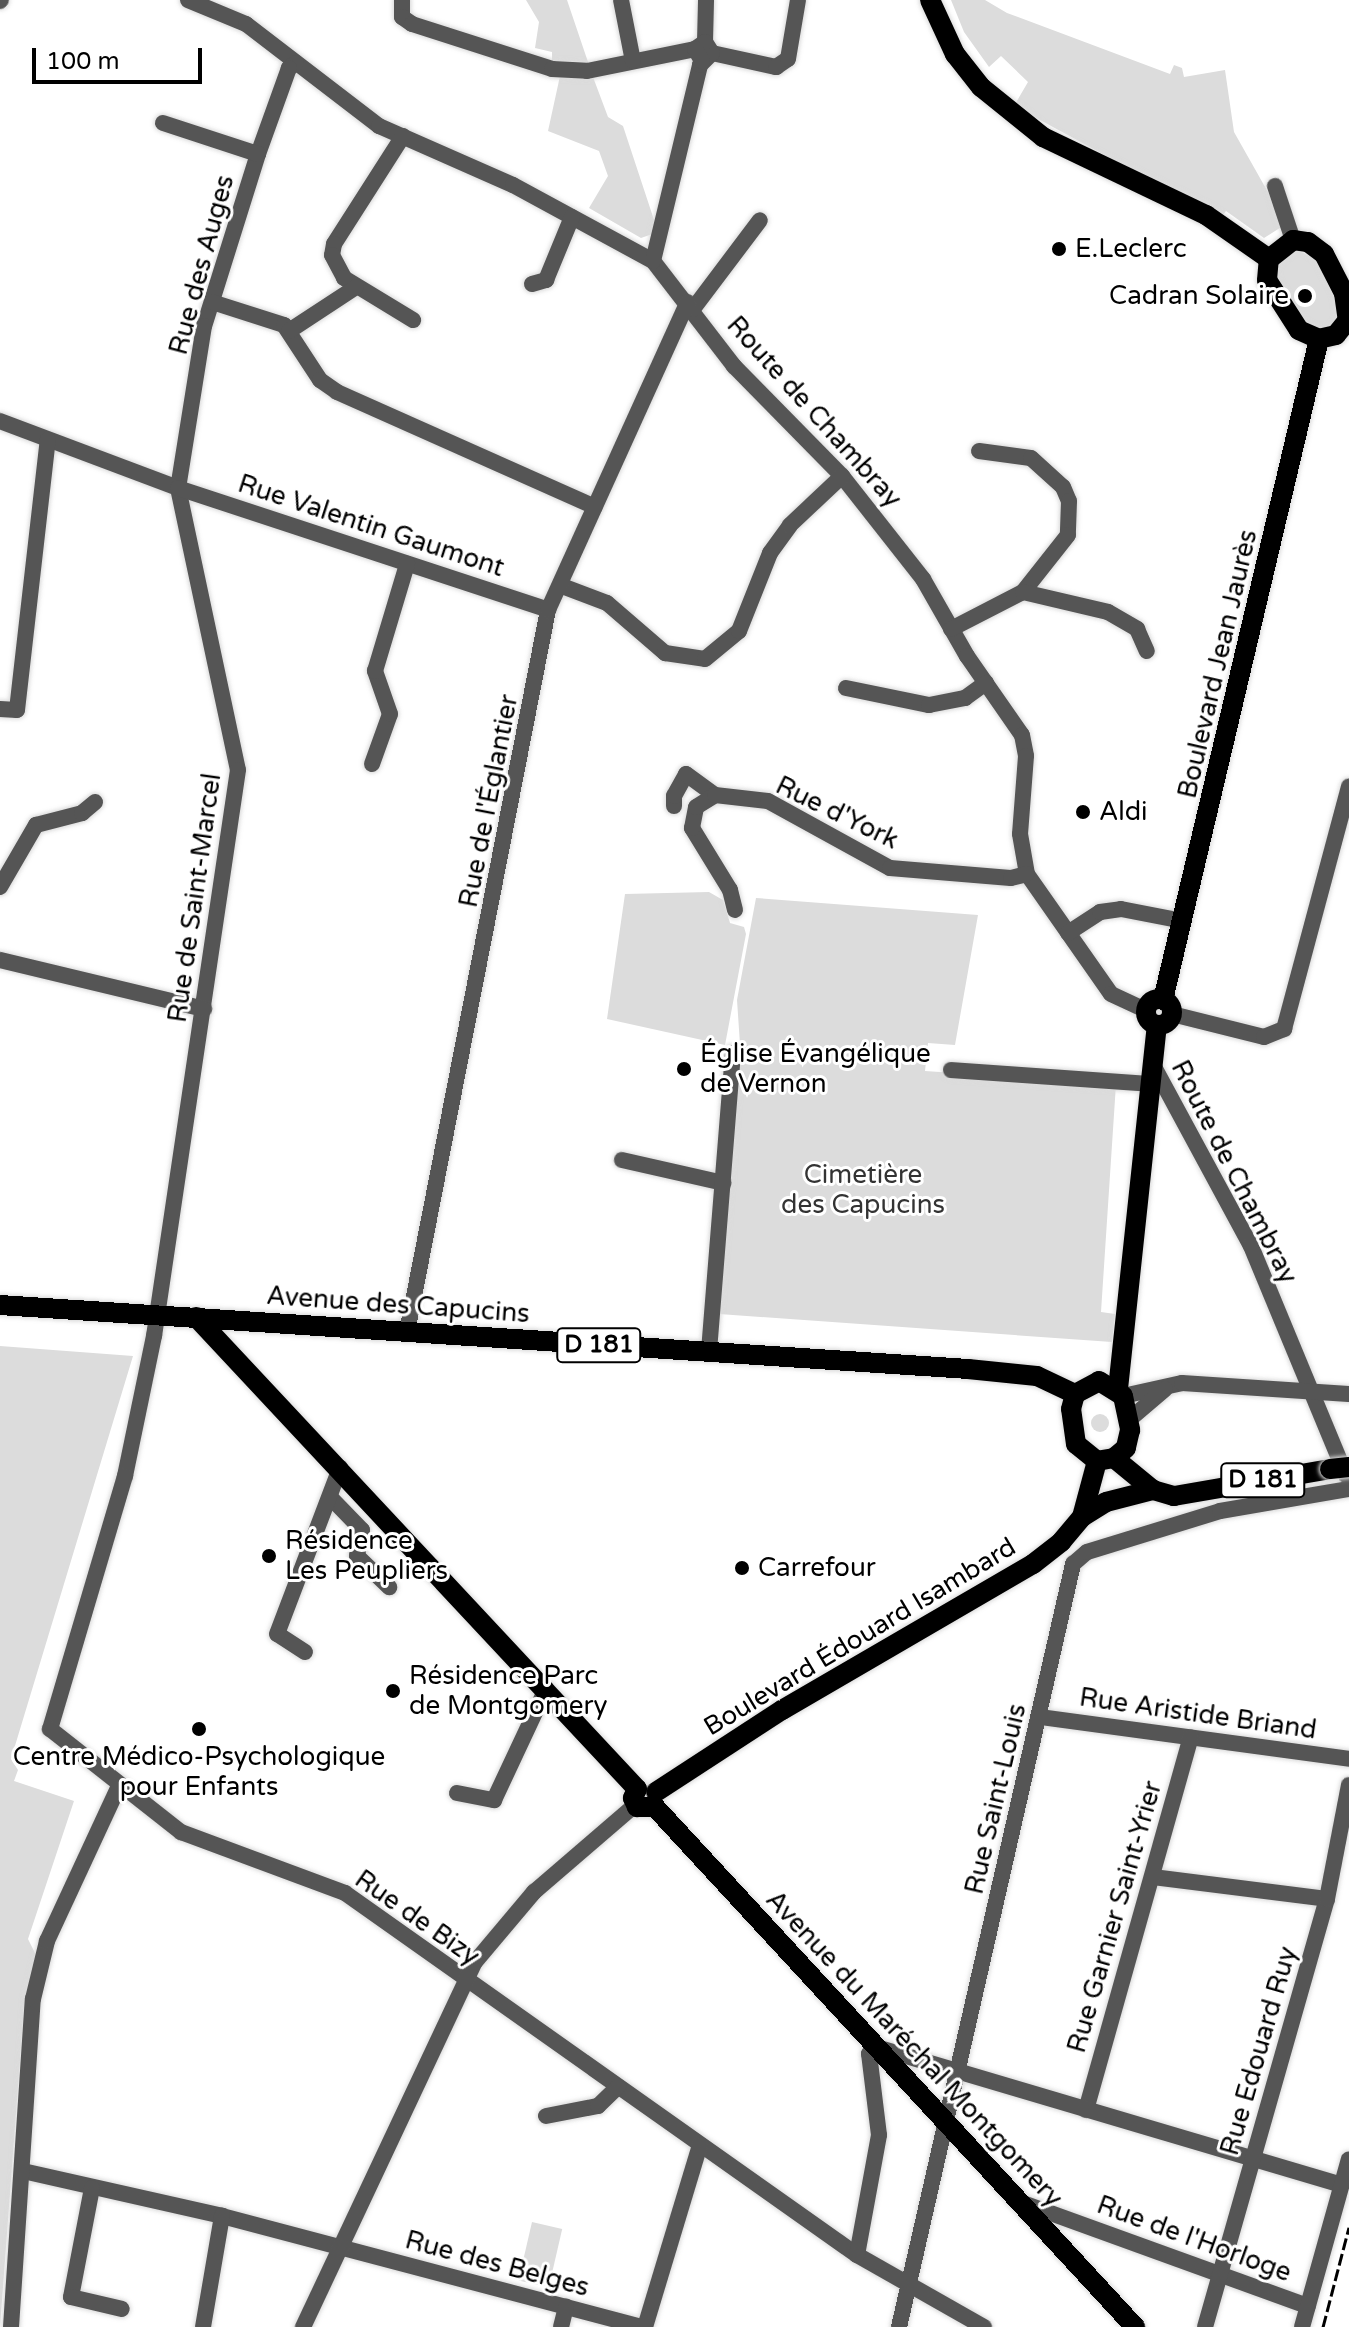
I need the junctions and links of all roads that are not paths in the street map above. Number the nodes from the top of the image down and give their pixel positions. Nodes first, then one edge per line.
1 (188, 0) edge
2 (402, 0) edge
3 (621, 0) edge
4 (706, 0) edge
5 (798, 0) edge
6 (930, 0) edge
7 (704, 51) junction
8 (633, 61) junction
9 (296, 63) junction
10 (163, 123) dead end
11 (403, 136) junction
12 (258, 154) junction
13 (1275, 186) dead end
14 (572, 217) junction
15 (760, 220) dead end
16 (1293, 240) junction
17 (1269, 259) junction
18 (653, 261) junction
19 (532, 284) dead end
20 (356, 287) junction
21 (212, 302) junction
22 (691, 306) junction
23 (1349, 312) edge
24 (413, 320) dead end
25 (289, 331) junction
26 (1319, 339) junction
27 (0, 421) edge
28 (48, 440) junction
29 (979, 451) dead end
30 (842, 476) junction
31 (178, 488) junction
32 (595, 507) junction
33 (407, 564) junction
34 (562, 586) junction
35 (1023, 592) junction
36 (548, 610) junction
37 (951, 629) junction
38 (1147, 651) dead end
39 (986, 683) junction
40 (846, 688) dead end
41 (8, 709) edge
42 (372, 764) dead end
43 (1349, 787) edge
44 (715, 795) junction
45 (95, 802) dead end
46 (674, 806) dead end
47 (1031, 880) junction
48 (0, 887) edge
49 (735, 910) dead end
50 (1183, 921) junction
51 (1068, 933) junction
52 (0, 960) edge
53 (204, 1009) junction
54 (1160, 1012) junction
55 (740, 1053) dead end
56 (951, 1070) dead end
57 (1158, 1088) junction
58 (622, 1160) dead end
59 (723, 1183) junction
60 (0, 1305) edge
61 (158, 1315) junction
62 (196, 1317) junction
63 (230, 1319) junction
64 (407, 1332) junction
65 (228, 1345) junction
66 (709, 1351) junction
67 (1182, 1383) junction
68 (1113, 1389) junction
69 (1311, 1391) junction
70 (1075, 1394) junction
71 (1349, 1394) edge
72 (1129, 1429) junction
73 (1106, 1459) junction
74 (340, 1468) junction
75 (1340, 1468) edge
76 (1349, 1481) edge
77 (1349, 1489) edge
78 (1153, 1490) junction
79 (1195, 1494) junction
80 (330, 1497) junction
81 (1082, 1517) junction
82 (389, 1587) dead end
83 (305, 1652) dead end
84 (546, 1689) junction
85 (1040, 1717) junction
86 (1191, 1737) junction
87 (1349, 1759) edge
88 (1349, 1785) edge
89 (119, 1786) junction
90 (457, 1793) dead end
91 (646, 1798) junction
92 (1153, 1877) junction
93 (1327, 1899) junction
94 (465, 1980) junction
95 (876, 2047) junction
96 (959, 2072) junction
97 (618, 2087) junction
98 (1086, 2110) junction
99 (546, 2116) dead end
100 (947, 2124) junction
101 (700, 2145) junction
102 (1349, 2159) edge
103 (1253, 2161) junction
104 (23, 2171) junction
105 (1341, 2185) junction
106 (92, 2188) junction
107 (1018, 2201) junction
108 (222, 2216) junction
109 (340, 2247) junction
110 (857, 2255) junction
111 (1221, 2275) junction
112 (909, 2288) junction
113 (1308, 2306) junction
114 (566, 2307) junction
115 (122, 2309) dead end
116 (11, 2327) edge
117 (203, 2327) edge
118 (303, 2327) edge
119 (561, 2327) edge
120 (643, 2327) edge
121 (899, 2327) edge
122 (984, 2327) edge
123 (1135, 2327) edge
124 (1205, 2327) edge
125 (1302, 2327) edge

1 - 9 street, Route de Chambray
2 - 8 street
3 - 8 street
4 - 7 street
5 - 7 street
6 - 17 main road
7 - 8 street
7 - 18 street
9 - 11 street, Route de Chambray
9 - 12 street, Rue des Auges
10 - 12 street
11 - 14 street, Route de Chambray
11 - 20 street
12 - 21 street, Rue des Auges
13 - 16 street
14 - 18 street, Route de Chambray
14 - 19 street
15 - 22 street, Rue de l'Églantier
16 - 17 main road
16 - 23 main road
17 - 26 main road
18 - 22 street, Route de Chambray
20 - 24 street
20 - 25 street
21 - 25 street
21 - 31 street, Rue des Auges
22 - 30 street, Route de Chambray
22 - 32 street, Rue de l'Églantier
23 - 26 main road
25 - 32 street
26 - 50 main road, Boulevard Jean Jaurès
27 - 28 street
28 - 31 street
28 - 41 street
29 - 35 street
30 - 34 street
30 - 37 street, Route de Chambray
31 - 33 street, Rue Valentin Gaumont
31 - 53 street, Rue de Saint-Marcel
32 - 34 street, Rue de l'Églantier
33 - 36 street, Rue Valentin Gaumont
33 - 42 street
34 - 36 street, Rue de l'Églantier
35 - 37 street
35 - 38 street
36 - 64 street, Rue de l'Églantier
37 - 39 street, Route de Chambray
39 - 40 street
39 - 47 street, Route de Chambray
43 - 54 street, Route de Chambray
44 - 46 street
44 - 47 street, Rue d'York
44 - 49 street
45 - 48 street
47 - 51 street, Route de Chambray
50 - 51 street
50 - 54 main road, Boulevard Jean Jaurès
51 - 54 street, Route de Chambray
52 - 53 street
53 - 61 street, Rue de Saint-Marcel
54 - 57 main road, Boulevard Jean Jaurès
55 - 59 street
56 - 57 street
57 - 68 main road, Boulevard Jean Jaurès
57 - 69 street, Route de Chambray
58 - 59 street
59 - 66 street
60 - 61 main road, Avenue des Capucins / D 181
61 - 62 main road, Avenue des Capucins / D 181
61 - 89 street, Rue de Bizy
62 - 63 main road, Avenue des Capucins / D 181
62 - 65 main road, Avenue du Maréchal Montgomery
63 - 64 main road, Avenue des Capucins / D 181
63 - 65 main road
64 - 66 main road, Avenue des Capucins / D 181
65 - 74 main road, Avenue du Maréchal Montgomery
66 - 70 main road, Avenue des Capucins / D 181
67 - 68 street
67 - 69 street
67 - 72 street
68 - 70 main road
68 - 72 main road, D 181
69 - 71 street
69 - 76 street, Route de Chambray
70 - 73 main road
72 - 73 main road
72 - 79 main road, D 181
73 - 78 main road
73 - 81 main road, Boulevard Édouard Isambard
74 - 80 street
74 - 84 main road, Avenue du Maréchal Montgomery
75 - 79 main road, D 181
77 - 85 street, Rue Saint-Louis
78 - 79 main road, D 181
78 - 81 main road, Boulevard Édouard Isambard
80 - 82 street
80 - 83 street
81 - 91 main road, Boulevard Édouard Isambard
84 - 90 street
84 - 91 main road, Avenue du Maréchal Montgomery
85 - 86 street, Rue Aristide Briand
85 - 96 street, Rue Saint-Louis
86 - 87 street, Rue Aristide Briand
86 - 92 street, Rue Garnier Saint-Yrier
88 - 93 street, Rue Edouard Ruy
89 - 94 street, Rue de Bizy
89 - 104 street
91 - 94 street
91 - 95 main road, Avenue du Maréchal Montgomery
92 - 93 street
92 - 98 street, Rue Garnier Saint-Yrier
93 - 103 street, Rue Edouard Ruy
94 - 97 street, Rue de Bizy
94 - 109 street
95 - 96 street
95 - 100 main road, Avenue du Maréchal Montgomery
95 - 110 street
96 - 98 street
96 - 100 street, Rue Saint-Louis
97 - 99 street
97 - 101 street, Rue de Bizy
98 - 103 street
100 - 107 main road, Avenue du Maréchal Montgomery
100 - 112 street, Rue Saint-Louis
101 - 110 street, Rue de Bizy
101 - 120 street
102 - 105 street
103 - 105 street
103 - 111 street, Rue Edouard Ruy
104 - 106 street, Rue des Belges
104 - 116 street
105 - 113 street
106 - 108 street, Rue des Belges
106 - 115 street
107 - 111 street, Rue de l'Horloge
107 - 123 main road, Avenue du Maréchal Montgomery
108 - 109 street, Rue des Belges
108 - 117 street
109 - 114 street, Rue des Belges
109 - 118 street
110 - 112 street, Rue de Bizy
111 - 113 street, Rue de l'Horloge
111 - 124 street, Rue Edouard Ruy
112 - 121 street, Rue Saint-Louis
112 - 122 street, Rue de Bizy
113 - 125 street
114 - 119 street
114 - 120 street, Rue des Belges

